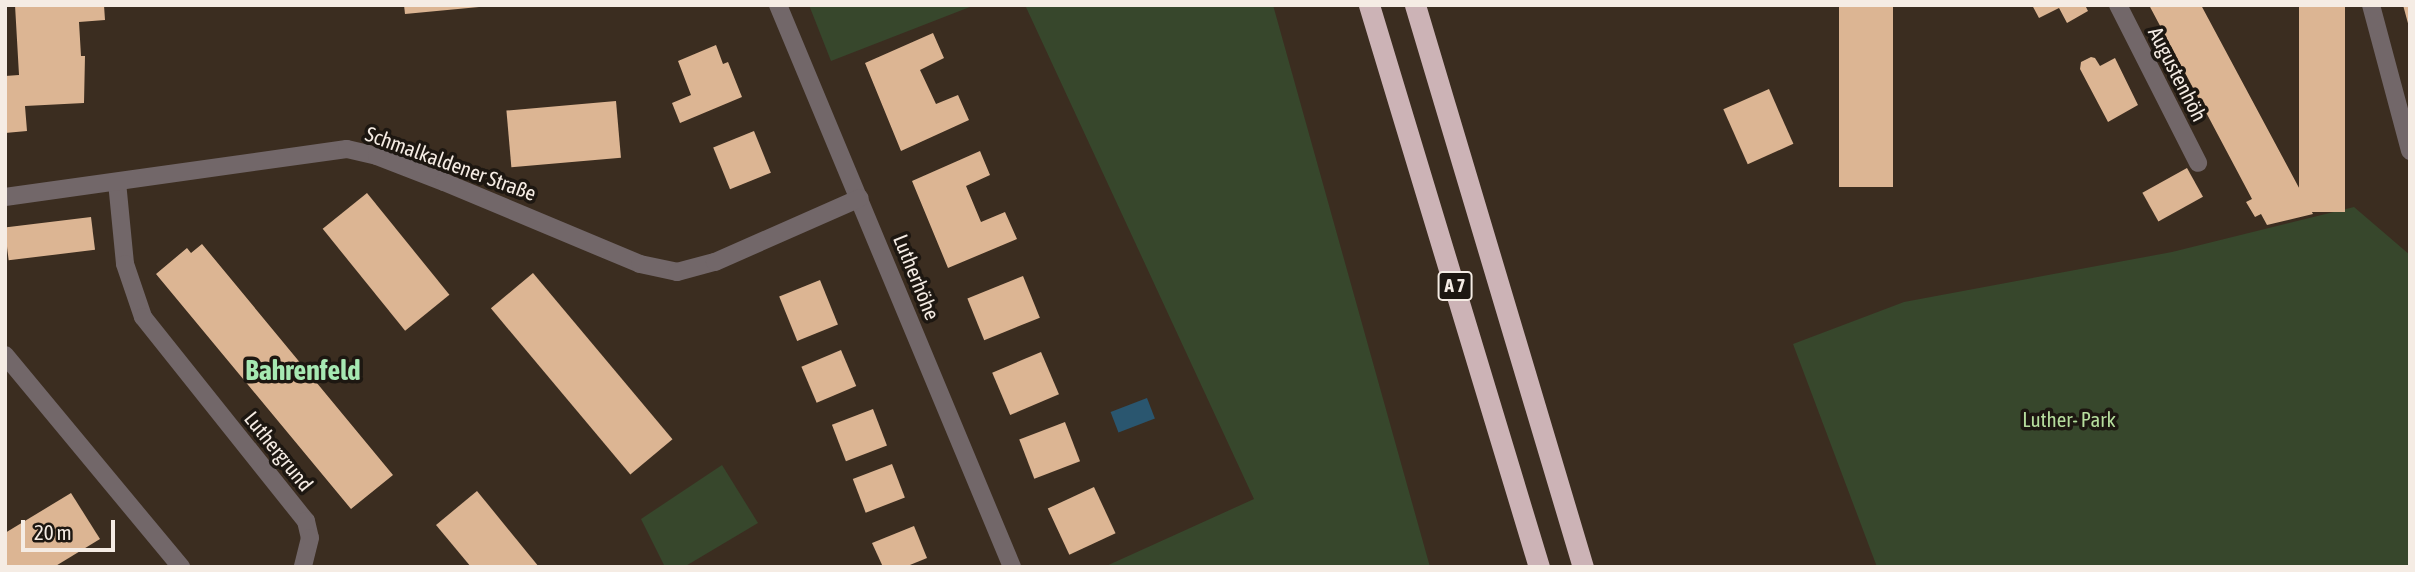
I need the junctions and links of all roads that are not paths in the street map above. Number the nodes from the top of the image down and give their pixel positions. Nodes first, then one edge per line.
1 (778, 5) edge
2 (1369, 5) edge
3 (1415, 5) edge
4 (2118, 5) edge
5 (2371, 5) edge
6 (2410, 150) edge
7 (2198, 163) dead end
8 (117, 182) junction
9 (5, 197) edge
10 (860, 198) junction
11 (5, 355) edge
12 (181, 567) edge
13 (303, 567) edge
14 (1012, 567) edge
15 (1539, 567) edge
16 (1583, 567) edge

1 - 10 street, Lutherhöhe
2 - 15 highway, A 7
3 - 16 highway, A 7
4 - 7 street, Augustenhöh
5 - 6 street
8 - 9 street, Schmalkaldener Straße
8 - 10 street, Schmalkaldener Straße
8 - 13 street, Luthergrund
10 - 14 street, Lutherhöhe
11 - 12 street

